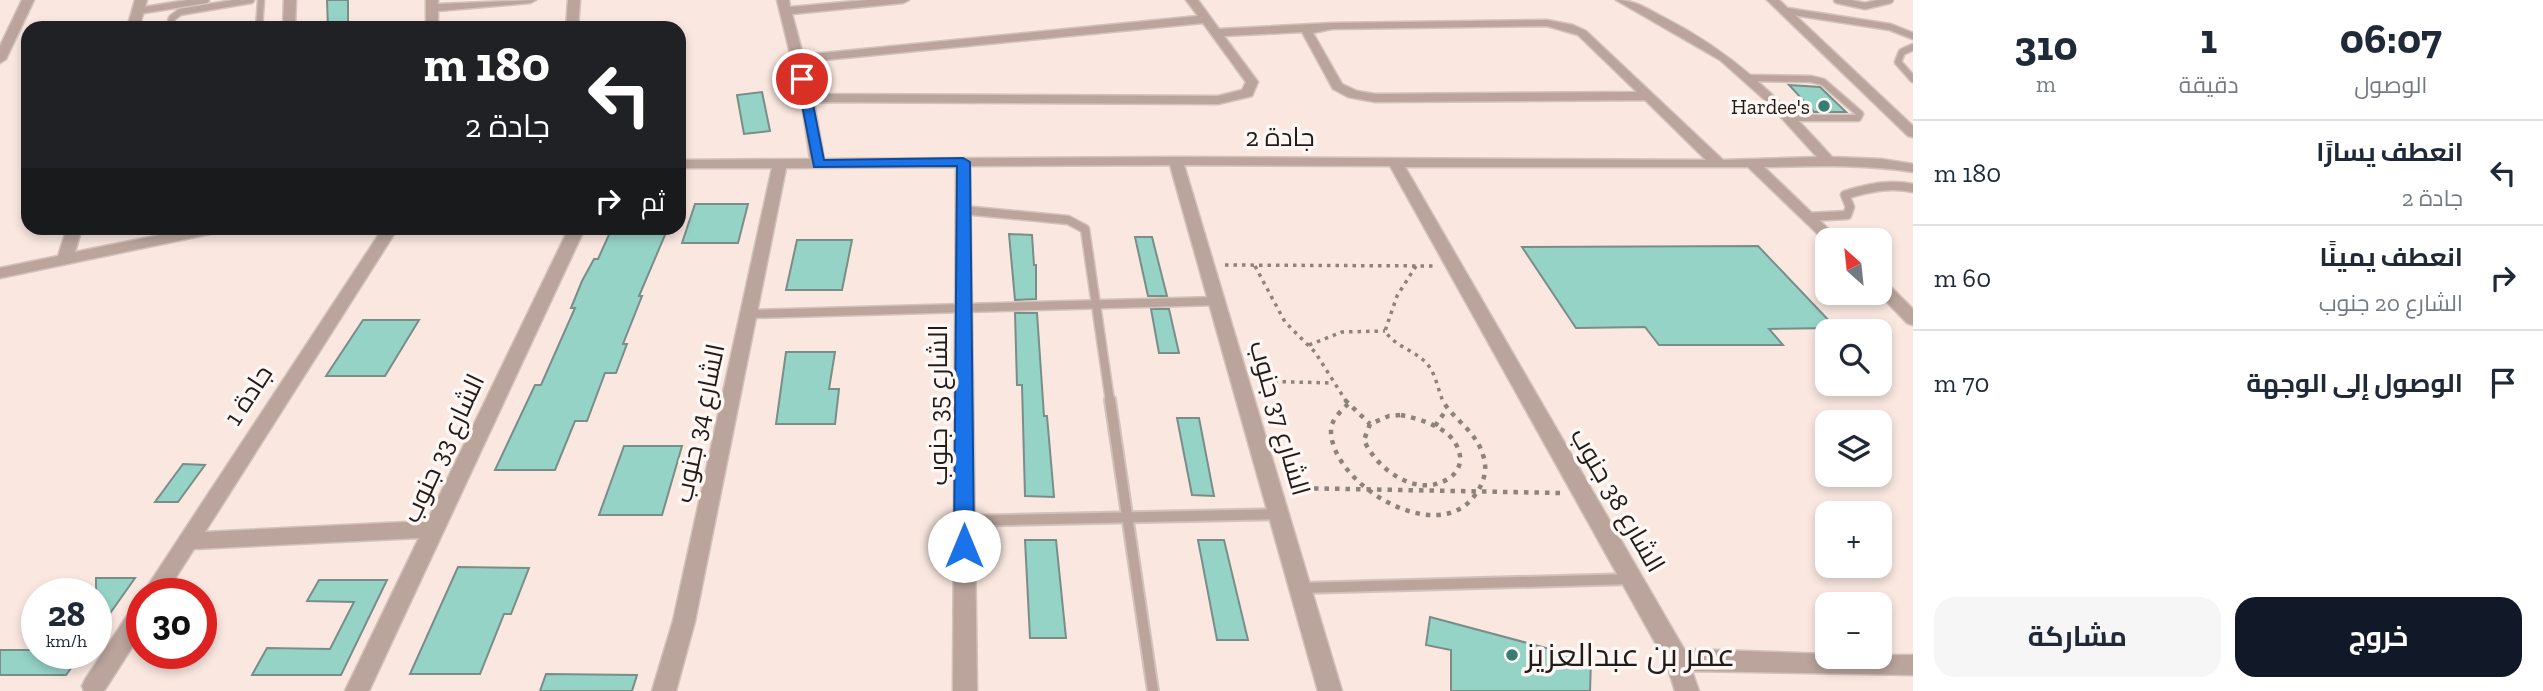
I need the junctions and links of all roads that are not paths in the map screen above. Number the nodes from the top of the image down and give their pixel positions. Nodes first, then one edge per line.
1 (28, 0) edge
2 (206, 0) edge
3 (251, 0) edge
4 (261, 0) edge
5 (290, 0) edge
6 (530, 0) edge
7 (574, 0) edge
8 (904, 0) edge
9 (1192, 0) edge
10 (1622, 0) edge
11 (1773, 0) edge
12 (1837, 0) edge
13 (1890, 0) edge
14 (432, 4) edge
15 (139, 5) edge
16 (785, 5) edge
17 (1787, 11) junction
18 (1207, 19) junction
19 (171, 21) edge
20 (260, 21) edge
21 (289, 21) edge
22 (572, 21) edge
23 (1311, 28) junction
24 (1218, 33) junction
25 (1913, 36) edge
26 (1913, 47) edge
27 (0, 59) edge
28 (798, 59) junction
29 (1749, 78) junction
30 (1913, 79) edge
31 (1646, 96) junction
32 (807, 98) junction
33 (1790, 118) junction
34 (1913, 133) edge
35 (1913, 155) edge
36 (1175, 161) junction
37 (1828, 161) junction
38 (963, 162) junction
39 (1395, 162) junction
40 (1881, 163) junction
41 (686, 164) edge
42 (780, 164) junction
43 (818, 164) junction
44 (1719, 164) junction
45 (1753, 164) junction
46 (1913, 168) edge
47 (1913, 188) edge
48 (963, 211) junction
49 (1808, 217) junction
50 (1819, 228) edge
51 (72, 235) edge
52 (182, 235) edge
53 (385, 235) edge
54 (574, 235) edge
55 (65, 260) junction
56 (0, 273) edge
57 (1892, 298) edge
58 (1217, 301) junction
59 (1096, 305) junction
60 (964, 308) junction
61 (749, 314) junction
62 (1913, 319) edge
63 (1279, 514) junction
64 (1127, 517) junction
65 (964, 522) junction
66 (434, 529) junction
67 (187, 541) junction
68 (163, 578) edge
69 (1633, 579) junction
70 (1300, 588) junction
71 (126, 637) edge
72 (1677, 659) junction
73 (1913, 665) edge
74 (94, 686) dead end
75 (357, 691) edge
76 (664, 691) edge
77 (965, 691) edge
78 (1153, 691) edge
79 (1330, 691) edge
80 (1686, 691) edge

1 - 27 street
2 - 15 lane
3 - 19 lane
4 - 20 lane
5 - 21 street
6 - 14 street
7 - 22 street
8 - 16 street
9 - 18 street
10 - 29 street
11 - 17 street
12 - 13 lane
16 - 28 street
17 - 25 lane
17 - 34 street
18 - 24 street
18 - 28 street
23 - 24 street
23 - 31 street
23 - 31 street
24 - 32 street
26 - 30 lane
28 - 32 street
29 - 33 street
29 - 33 lane
31 - 44 street
32 - 43 street
33 - 37 street
35 - 40 street, جادة 2
36 - 38 street, جادة 2
36 - 39 street, جادة 2
36 - 58 street, الشارع 37 جنوب
37 - 40 street, جادة 2
37 - 45 street, جادة 2
38 - 43 street, جادة 2
38 - 48 street, الشارع 35 جنوب
39 - 44 street, جادة 2
39 - 69 street, الشارع 38 جنوب
40 - 46 street, جادة 2
41 - 42 street, جادة 2
42 - 43 street, جادة 2
42 - 61 street, الشارع 34 جنوب
44 - 45 street, جادة 2
45 - 49 street
47 - 49 lane
48 - 59 lane
48 - 60 street, الشارع 35 جنوب
49 - 50 street
51 - 55 street
52 - 55 street
53 - 67 street, جادة 1
54 - 66 street, الشارع 33 جنوب
55 - 56 street
57 - 62 street
58 - 59 lane
58 - 63 street, الشارع 37 جنوب
59 - 60 lane
59 - 64 lane
60 - 61 lane
60 - 65 street, الشارع 35 جنوب
61 - 76 street, الشارع 34 جنوب
63 - 64 lane
63 - 70 street, الشارع 37 جنوب
64 - 65 lane
64 - 78 lane
65 - 77 street, الشارع 35 جنوب
66 - 67 street
66 - 75 street, الشارع 33 جنوب
67 - 68 street, جادة 1
69 - 70 lane
69 - 72 street, الشارع 38 جنوب
70 - 79 street, الشارع 37 جنوب
71 - 74 street
72 - 73 street
72 - 80 street

